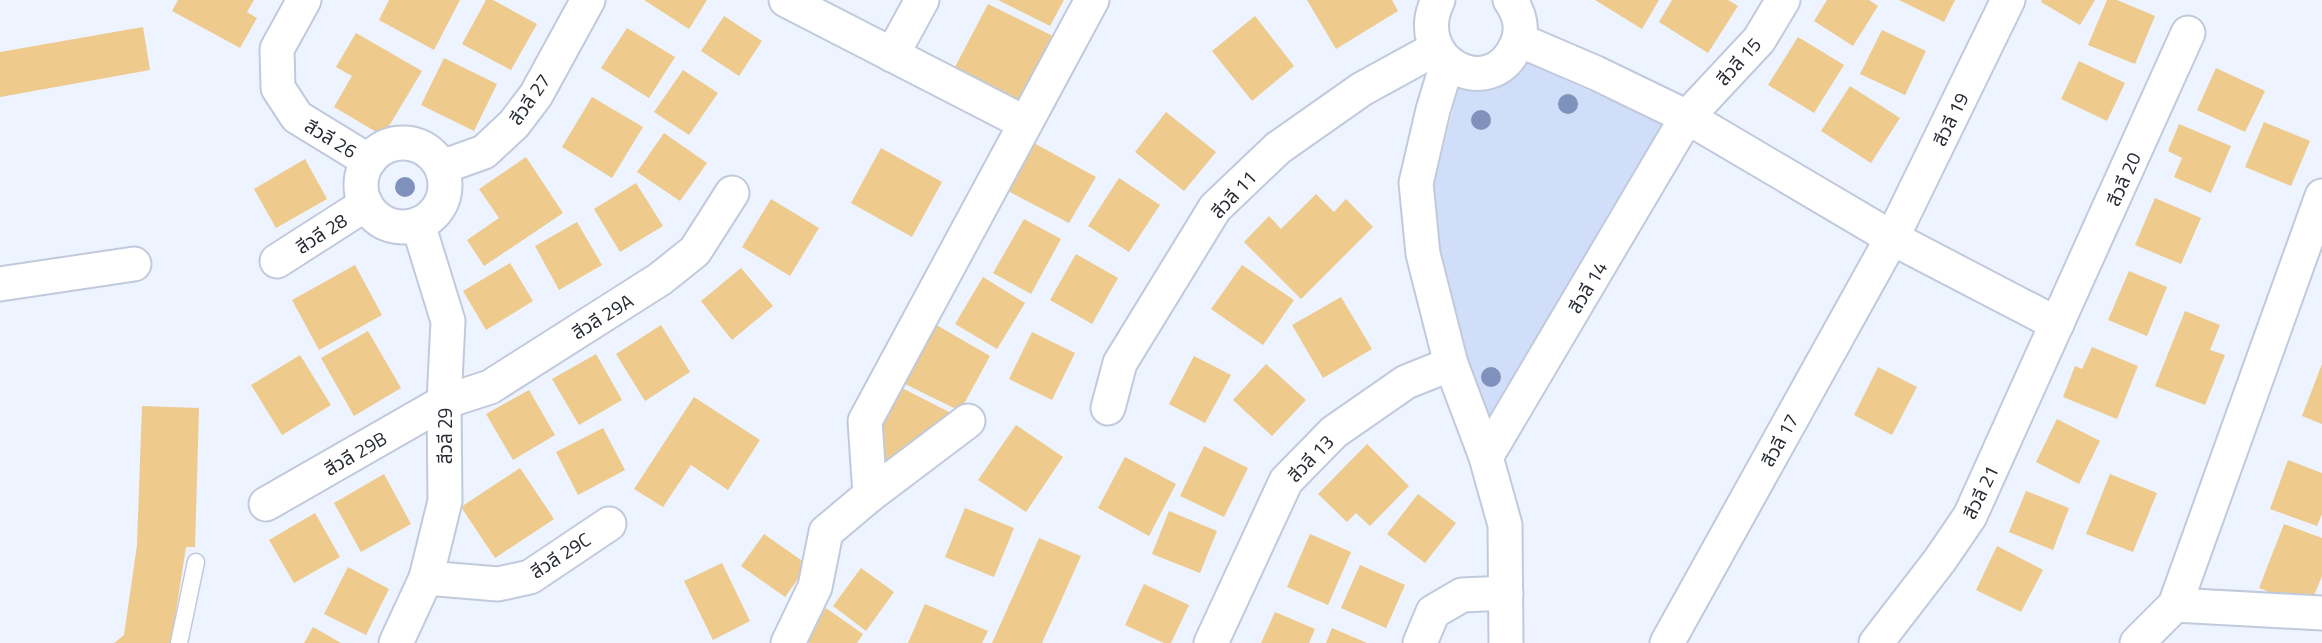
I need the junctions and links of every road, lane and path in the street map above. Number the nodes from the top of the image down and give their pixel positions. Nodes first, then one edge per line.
1 (304, 0) edge
2 (588, 0) edge
3 (786, 0) edge
4 (922, 0) edge
5 (1092, 0) edge
6 (1438, 0) edge
7 (1510, 0) edge
8 (1783, 0) edge
9 (2008, 0) edge
10 (2188, 33) dead end
11 (1519, 40) junction
12 (892, 55) junction
13 (1441, 56) junction
14 (1687, 117) junction
15 (1025, 123) junction
16 (369, 161) junction
17 (442, 167) junction
18 (732, 193) dead end
19 (2322, 196) edge
20 (366, 204) junction
21 (418, 224) junction
22 (1892, 238) junction
23 (277, 261) dead end
24 (134, 264) dead end
25 (0, 284) edge
26 (2057, 324) junction
27 (1451, 364) junction
28 (444, 402) junction
29 (1108, 408) dead end
30 (968, 421) dead end
31 (1486, 457) junction
32 (870, 495) junction
33 (266, 504) dead end
34 (609, 524) dead end
35 (196, 562) dead end
36 (426, 578) junction
37 (1506, 593) junction
38 (2175, 605) junction
39 (2322, 613) edge
40 (179, 643) edge
41 (396, 643) edge
42 (788, 643) edge
43 (1210, 643) edge
44 (1420, 643) edge
45 (1506, 643) edge
46 (1667, 643) edge
47 (1876, 643) edge
48 (2137, 643) edge

1 - 16 street, สีวลี 26
2 - 17 street, สีวลี 27
3 - 12 street
4 - 12 street
5 - 15 street
6 - 13 street
7 - 11 street
8 - 14 street, สีวลี 15
9 - 22 street, สีวลี 19
10 - 26 street, สีวลี 20
11 - 13 street
11 - 14 street
12 - 15 street
13 - 27 street
13 - 29 street, สีวลี 11
14 - 22 street
14 - 31 street, สีวลี 14
15 - 32 street
16 - 17 street
16 - 20 street
17 - 21 street
18 - 28 street, สีวลี 29A
19 - 38 street
20 - 21 street
20 - 23 street, สีวลี 28
21 - 28 street, สีวลี 29
22 - 26 street
22 - 46 street, สีวลี 17
24 - 25 street
26 - 47 street, สีวลี 21
27 - 31 street
27 - 43 street, สีวลี 13
28 - 33 street, สีวลี 29B
28 - 36 street, สีวลี 29
30 - 32 street
31 - 37 street
32 - 42 street
34 - 36 street, สีวลี 29C
35 - 40 lane
36 - 41 street, สีวลี 29
37 - 44 street
37 - 45 street
38 - 39 street
38 - 48 street

